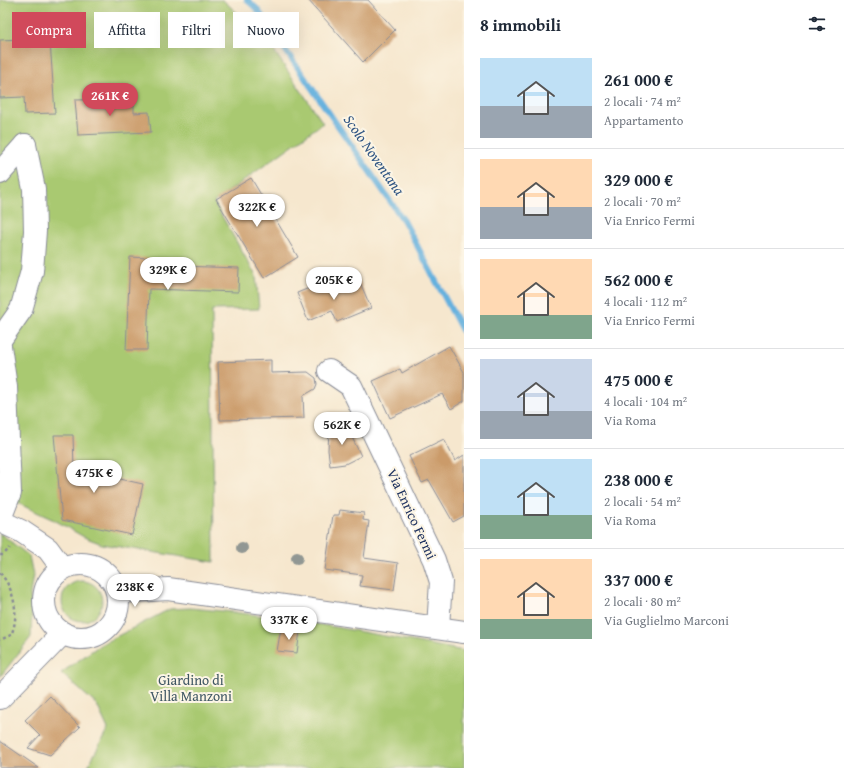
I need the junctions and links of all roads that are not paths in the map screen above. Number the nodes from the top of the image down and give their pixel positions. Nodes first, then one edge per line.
1 (0, 173) edge
2 (0, 340) edge
3 (0, 346) edge
4 (329, 371) dead end
5 (0, 520) edge
6 (62, 568) junction
7 (118, 592) junction
8 (438, 627) junction
9 (464, 632) edge
10 (63, 633) junction
11 (0, 698) edge

1 - 2 street
3 - 5 street
4 - 8 street, Via Enrico Fermi
5 - 6 street
6 - 7 street
6 - 10 street
7 - 8 street
7 - 10 street
8 - 9 street
10 - 11 street

